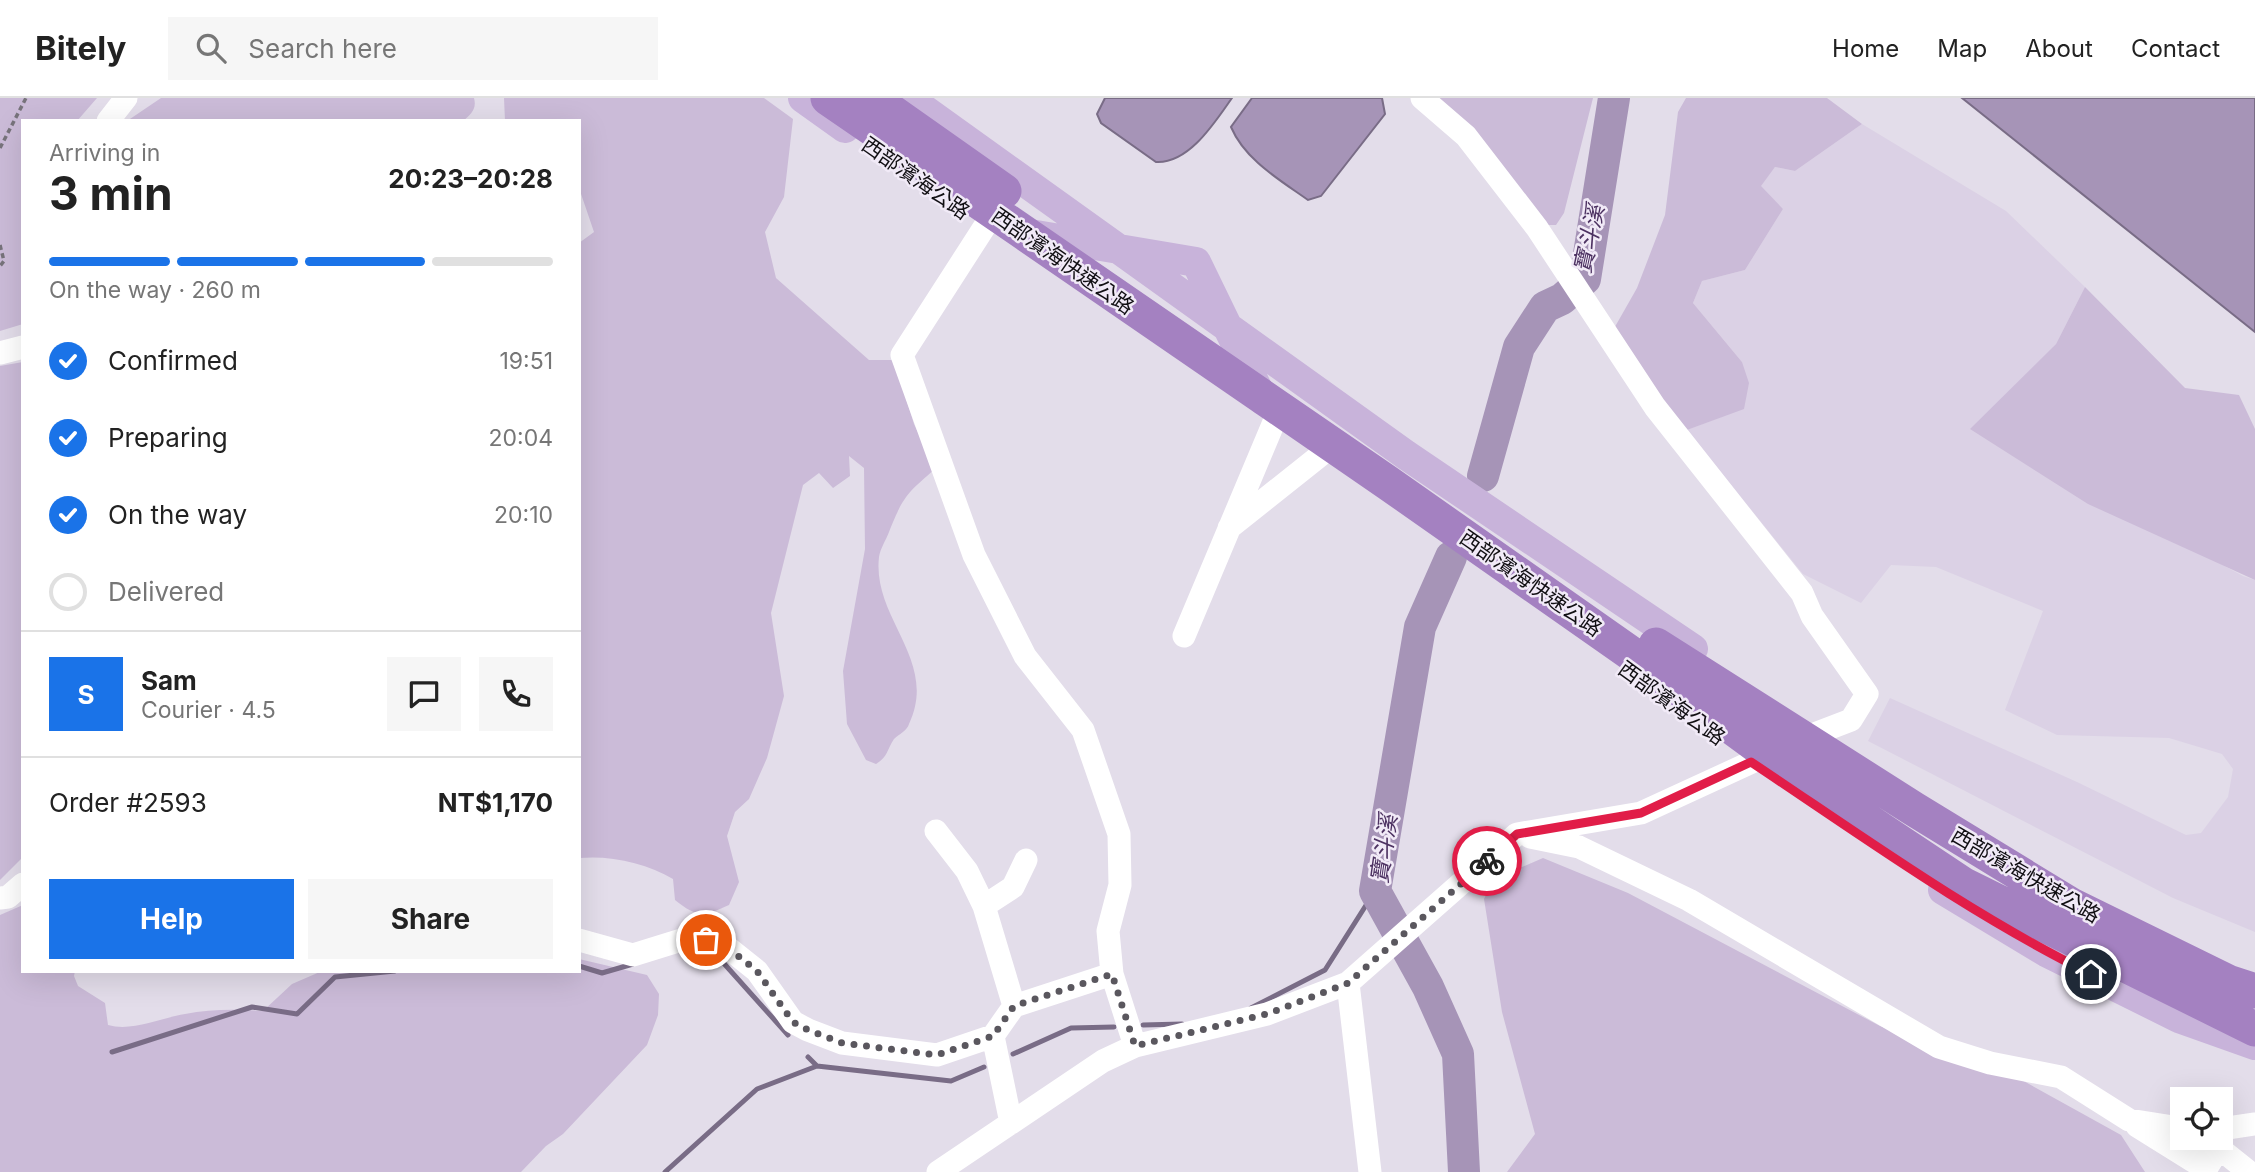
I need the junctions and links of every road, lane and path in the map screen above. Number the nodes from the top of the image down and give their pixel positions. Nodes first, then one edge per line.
1 (26, 98) edge
2 (126, 98) edge
3 (803, 98) edge
4 (828, 98) edge
5 (872, 98) edge
6 (908, 98) edge
7 (1422, 98) edge
8 (110, 119) edge
9 (0, 148) edge
10 (985, 226) junction
11 (0, 245) edge
12 (0, 266) edge
13 (21, 348) edge
14 (0, 354) edge
15 (1274, 422) junction
16 (1322, 454) junction
17 (1393, 475) junction
18 (1226, 530) junction
19 (1184, 636) dead end
20 (1642, 648) junction
21 (1819, 732) junction
22 (1753, 762) junction
23 (936, 831) dead end
24 (1517, 834) junction
25 (1026, 860) dead end
26 (21, 886) edge
27 (0, 898) edge
28 (984, 906) junction
29 (581, 941) edge
30 (1112, 974) junction
31 (2255, 976) edge
32 (1350, 981) junction
33 (2255, 991) edge
34 (1014, 1006) junction
35 (2255, 1029) edge
36 (993, 1036) junction
37 (2255, 1045) edge
38 (1135, 1046) junction
39 (2129, 1120) junction
40 (1011, 1123) junction
41 (2255, 1124) edge
42 (2170, 1127) edge
43 (2233, 1133) edge
44 (2170, 1146) edge
45 (2176, 1150) edge
46 (2215, 1150) edge
47 (2230, 1150) edge
48 (938, 1172) edge
49 (1370, 1172) edge
50 (2249, 1172) edge

1 - 9 path
2 - 8 street
3 - 10 main road, 西部濱海公路
4 - 17 highway, 西部濱海快速公路
5 - 17 highway, 西部濱海快速公路
6 - 21 main road
7 - 21 street
10 - 15 main road, 西部濱海公路
10 - 30 street
11 - 12 path
13 - 14 street
15 - 16 main road, 西部濱海公路
15 - 18 street
16 - 18 street
16 - 22 main road, 西部濱海公路
17 - 20 highway, 西部濱海快速公路
18 - 19 street
20 - 33 highway, 西部濱海快速公路
20 - 35 highway, 西部濱海快速公路
21 - 31 main road
22 - 24 street
22 - 37 main road, 西部濱海公路
23 - 28 street
24 - 32 street
24 - 39 street
25 - 28 street
26 - 27 street
28 - 34 street
29 - 36 street
30 - 34 street
30 - 38 street
32 - 38 street
32 - 49 street
34 - 36 street
36 - 40 street
38 - 40 street
39 - 42 street
39 - 44 street
40 - 48 street
41 - 43 street
45 - 46 street
47 - 50 street

